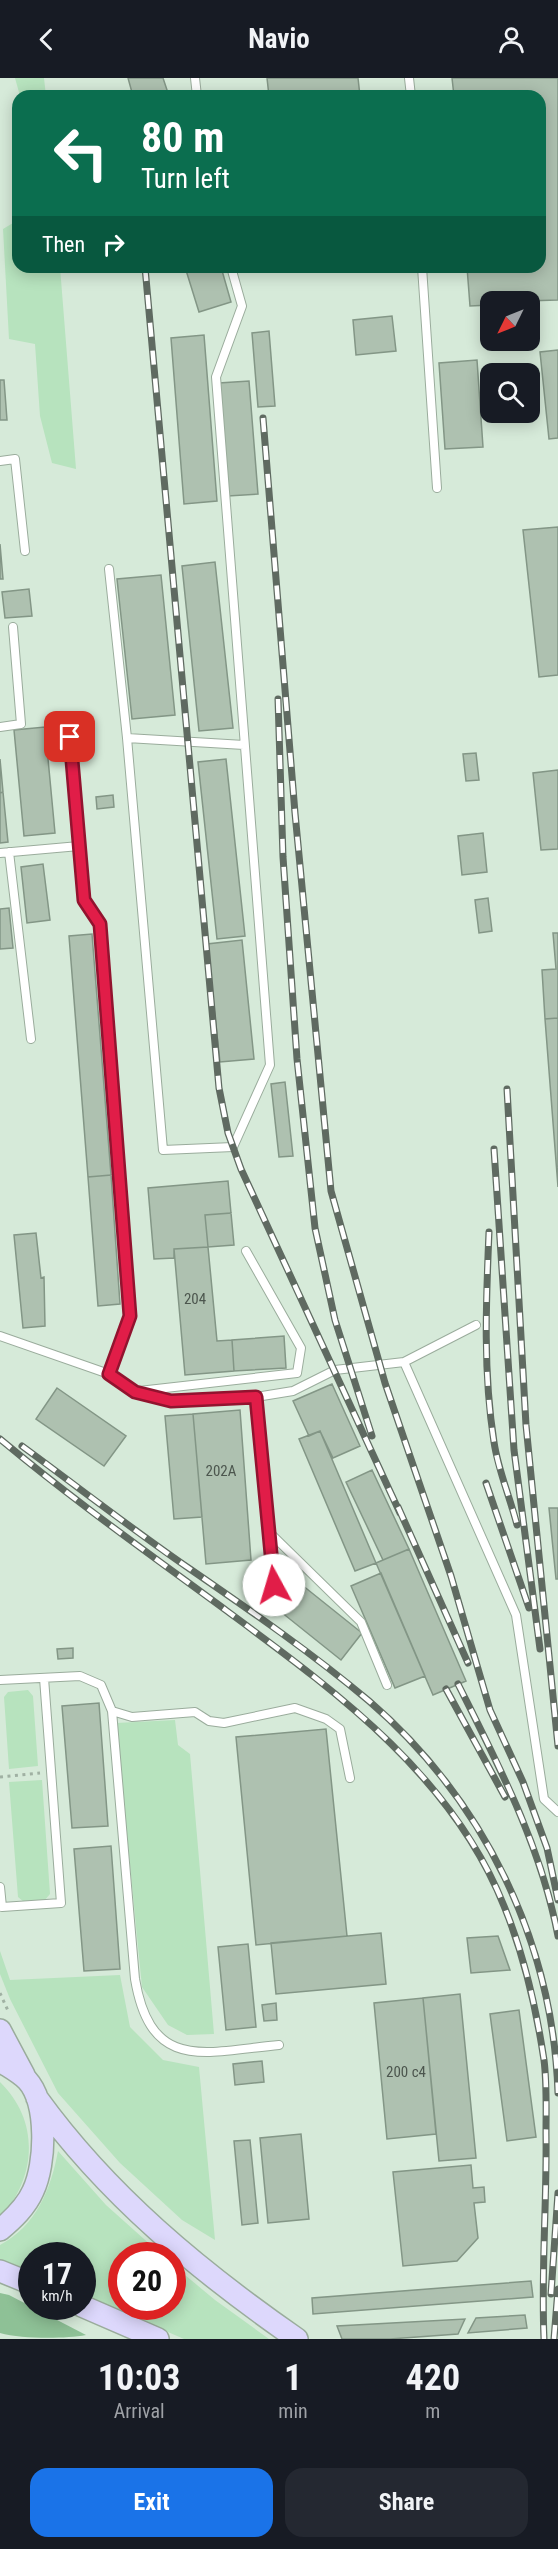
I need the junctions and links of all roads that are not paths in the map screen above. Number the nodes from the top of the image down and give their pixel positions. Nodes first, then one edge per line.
1 (233, 273) edge
2 (422, 273) edge
3 (0, 461) edge
4 (437, 488) dead end
5 (25, 551) dead end
6 (109, 569) dead end
7 (13, 627) dead end
8 (0, 727) edge
9 (70, 737) dead end
10 (127, 738) junction
11 (244, 745) junction
12 (79, 846) junction
13 (4, 853) edge
14 (31, 1039) dead end
15 (246, 1251) dead end
16 (476, 1325) dead end
17 (0, 1336) edge
18 (404, 1362) junction
19 (109, 1374) junction
20 (135, 1392) junction
21 (256, 1397) junction
22 (269, 1532) junction
23 (274, 1585) dead end
24 (44, 1678) junction
25 (0, 1680) edge
26 (387, 1686) dead end
27 (112, 1711) junction
28 (350, 1778) dead end
29 (558, 1812) edge
30 (0, 1887) edge
31 (6, 2026) edge
32 (279, 2045) dead end
33 (0, 2061) edge
34 (32, 2089) junction
35 (0, 2230) edge
36 (0, 2271) edge
37 (18, 2278) edge
38 (96, 2312) edge
39 (158, 2339) edge
40 (297, 2339) edge

1 - 11 lane
2 - 4 lane
3 - 5 lane
6 - 10 lane
7 - 8 lane
9 - 12 lane
10 - 11 lane
10 - 11 lane
12 - 13 lane
12 - 19 lane
13 - 14 lane
15 - 20 lane
16 - 18 lane
17 - 19 lane
18 - 21 lane
18 - 29 lane
19 - 20 lane
20 - 21 lane
21 - 22 lane
22 - 23 lane
22 - 26 lane
24 - 25 lane
24 - 27 lane
24 - 30 lane
27 - 28 lane
27 - 32 lane
31 - 34 main road
33 - 34 main road
34 - 35 main road
34 - 40 main road
36 - 37 main road
38 - 39 main road

